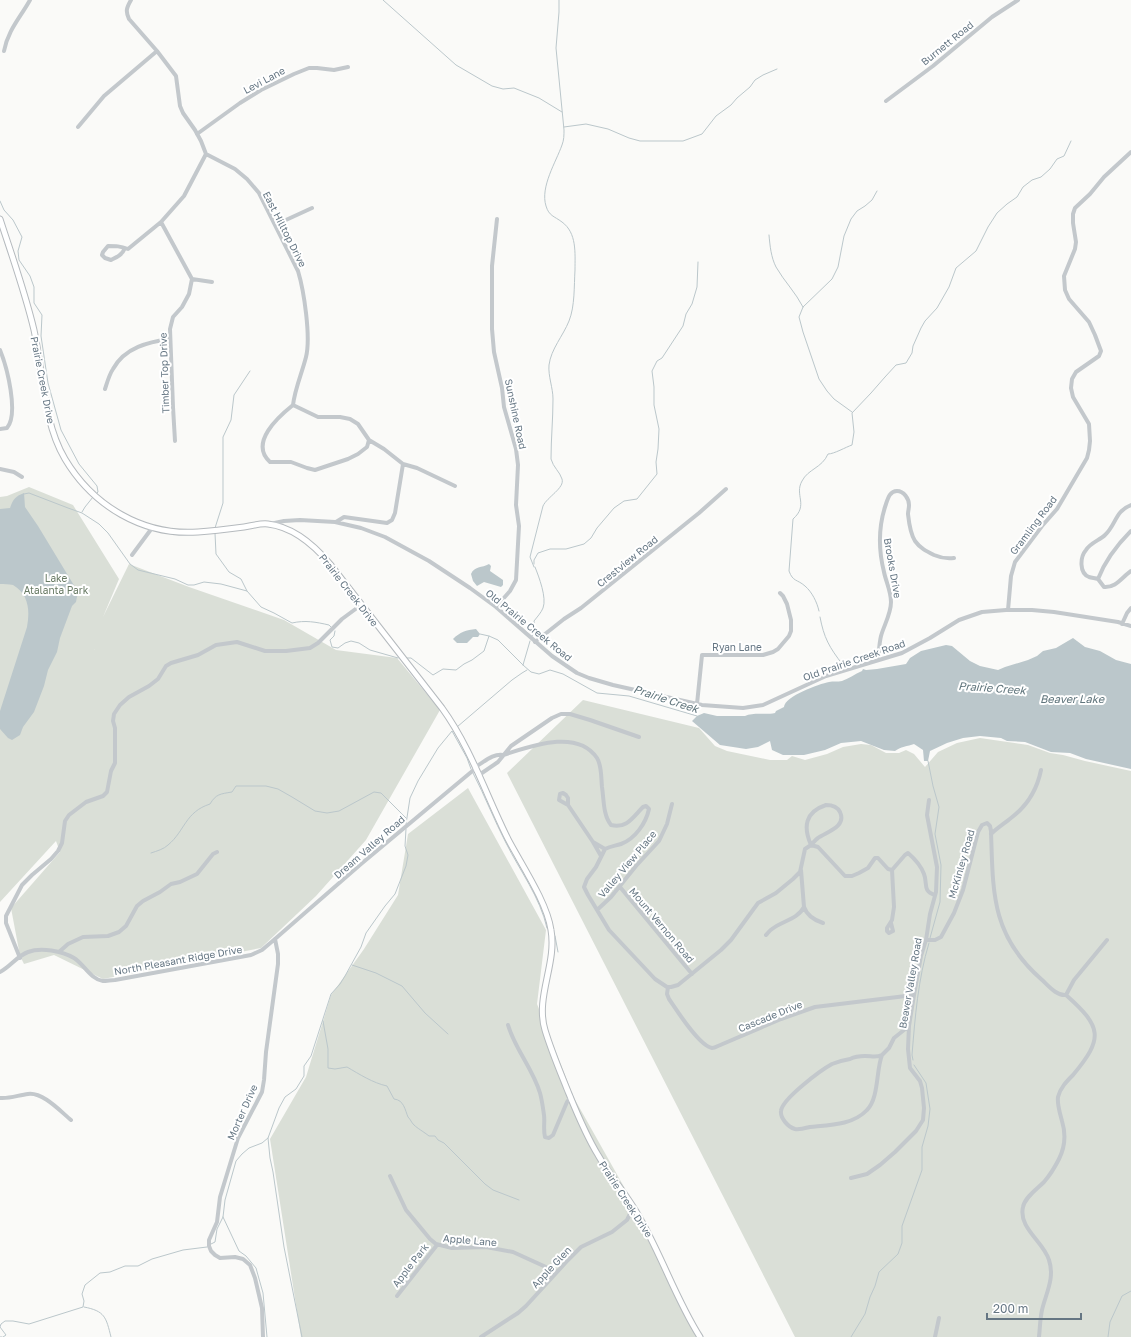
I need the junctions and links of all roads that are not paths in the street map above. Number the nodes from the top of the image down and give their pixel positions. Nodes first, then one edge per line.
1 (30, 0) edge
2 (131, 0) edge
3 (1018, 0) edge
4 (4, 51) dead end
5 (157, 51) junction
6 (348, 67) dead end
7 (886, 101) dead end
8 (78, 127) dead end
9 (198, 134) junction
10 (1131, 152) edge
11 (206, 154) junction
12 (312, 208) dead end
13 (497, 219) dead end
14 (0, 220) edge
15 (161, 222) junction
16 (275, 225) junction
17 (125, 248) junction
18 (192, 279) junction
19 (212, 282) dead end
20 (170, 339) junction
21 (0, 350) edge
22 (105, 389) dead end
23 (293, 405) junction
24 (0, 429) edge
25 (369, 440) junction
26 (175, 441) dead end
27 (403, 464) junction
28 (0, 469) edge
29 (22, 477) dead end
30 (455, 486) dead end
31 (726, 489) dead end
32 (1131, 505) edge
33 (335, 522) junction
34 (267, 524) junction
35 (152, 528) junction
36 (1131, 531) edge
37 (132, 555) dead end
38 (954, 558) dead end
39 (1131, 571) edge
40 (1098, 579) junction
41 (780, 592) dead end
42 (362, 605) junction
43 (496, 608) junction
44 (1131, 608) edge
45 (1008, 610) junction
46 (1122, 624) junction
47 (1131, 626) edge
48 (535, 642) junction
49 (878, 660) junction
50 (698, 704) junction
51 (638, 738) dead end
52 (503, 755) junction
53 (475, 768) junction
54 (1041, 770) dead end
55 (479, 775) junction
56 (929, 800) dead end
57 (672, 804) dead end
58 (568, 805) dead end
59 (991, 834) junction
60 (593, 842) junction
61 (811, 845) junction
62 (606, 849) junction
63 (217, 852) dead end
64 (601, 856) junction
65 (801, 868) junction
66 (892, 870) junction
67 (620, 887) junction
68 (935, 895) junction
69 (804, 907) junction
70 (597, 910) junction
71 (891, 923) dead end
72 (823, 924) dead end
73 (766, 936) dead end
74 (275, 939) junction
75 (926, 940) junction
76 (1107, 940) dead end
77 (59, 952) junction
78 (20, 958) junction
79 (0, 972) edge
80 (692, 974) junction
81 (668, 987) junction
82 (914, 995) junction
83 (1066, 995) junction
84 (508, 1025) dead end
85 (909, 1026) junction
86 (882, 1055) junction
87 (571, 1097) junction
88 (0, 1098) edge
89 (71, 1120) dead end
90 (390, 1176) dead end
91 (851, 1178) dead end
92 (635, 1210) junction
93 (437, 1245) junction
94 (557, 1272) junction
95 (397, 1296) dead end
96 (939, 1318) dead end
97 (263, 1337) edge
98 (481, 1337) edge
99 (700, 1337) edge
100 (935, 1337) edge
101 (1040, 1337) edge

1 - 4 street
2 - 5 street
3 - 7 street, Burnett Road
5 - 8 street
5 - 9 street
6 - 9 street, Levi Lane
9 - 11 street
10 - 45 street, Gramling Road
11 - 15 street
11 - 16 street, East Hilltop Drive
12 - 16 street
13 - 43 street, Sunshine Road
14 - 35 main road, Prairie Creek Drive
15 - 17 street
15 - 18 street
16 - 23 street, East Hilltop Drive
17 - 17 street
18 - 19 street
18 - 20 street, Timber Top Drive
20 - 22 street
20 - 26 street, Timber Top Drive
21 - 24 street
23 - 25 street
23 - 25 street
25 - 27 street
27 - 30 street
27 - 33 street
28 - 29 street
31 - 48 street, Crestview Road
32 - 40 street
33 - 34 street, Old Prairie Creek Road
33 - 43 street, Old Prairie Creek Road
34 - 35 main road, Prairie Creek Drive
34 - 42 main road, Prairie Creek Drive
35 - 37 street
36 - 40 street
38 - 49 street, Brooks Drive
39 - 40 street
41 - 50 street, Ryan Lane
42 - 53 main road, Prairie Creek Drive
42 - 78 street
43 - 48 street, Old Prairie Creek Road
44 - 46 street
45 - 46 street, Old Prairie Creek Road
45 - 49 street, Old Prairie Creek Road
46 - 47 street, Old Prairie Creek Road
48 - 50 street, Old Prairie Creek Road
49 - 50 street, Old Prairie Creek Road
51 - 52 street
52 - 53 street, Dream Valley Road
52 - 55 street
52 - 62 street, Dream Valley Road
53 - 55 main road, Prairie Creek Drive
53 - 74 street, Dream Valley Road
54 - 59 street
55 - 87 main road, Prairie Creek Drive
56 - 68 street, Beaver Valley Road
57 - 67 street, Valley View Place
58 - 60 street
59 - 75 street, McKinley Road
59 - 83 street
60 - 62 street
60 - 64 street
61 - 61 street
61 - 65 street
61 - 66 street
62 - 64 street
63 - 77 street
64 - 70 street
65 - 69 street
65 - 80 street
66 - 68 street
66 - 71 street
67 - 70 street, Valley View Place
67 - 80 street, Mount Vernon Road
68 - 75 street, Beaver Valley Road
69 - 72 street
69 - 73 street
70 - 81 street
74 - 77 street, North Pleasant Ridge Drive
74 - 97 street, Morter Drive
75 - 82 street, Beaver Valley Road
76 - 83 street
77 - 78 street, North Pleasant Ridge Drive
78 - 79 street, North Pleasant Ridge Drive
80 - 81 street
81 - 82 street, Cascade Drive
82 - 85 street, Beaver Valley Road
83 - 101 street
84 - 87 street
85 - 86 street
85 - 91 street, Beaver Valley Road
86 - 86 street
87 - 92 main road, Prairie Creek Drive
88 - 89 street
90 - 93 street, Apple Lane
92 - 94 street, Apple Glen
92 - 99 main road, Prairie Creek Drive
93 - 94 street, Apple Lane
93 - 95 street, Apple Park
94 - 98 street, Apple Glen
96 - 100 street

